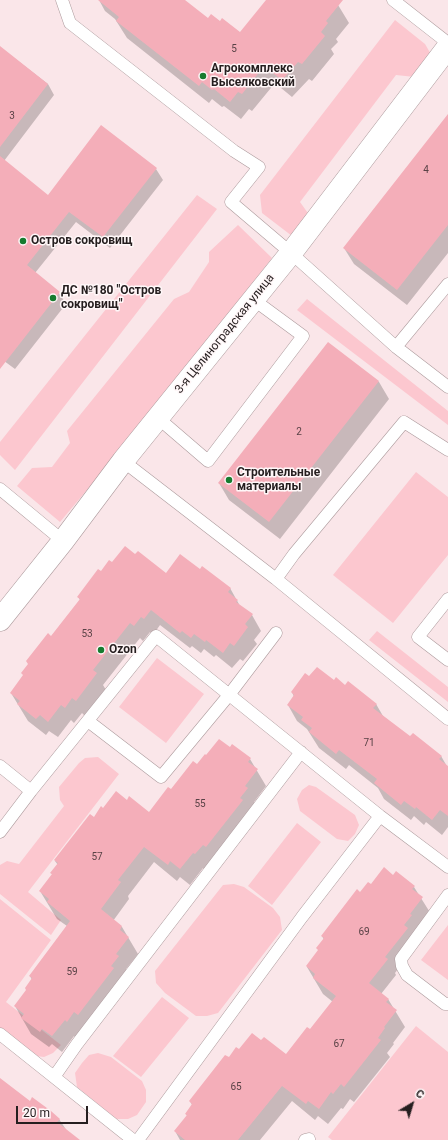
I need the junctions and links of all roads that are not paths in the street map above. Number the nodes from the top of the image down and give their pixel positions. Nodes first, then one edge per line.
1 (62, 0) edge
2 (393, 0) edge
3 (448, 43) edge
4 (448, 47) edge
5 (291, 253) junction
6 (448, 284) edge
7 (254, 300) junction
8 (396, 346) junction
9 (448, 387) edge
10 (158, 418) junction
11 (448, 450) edge
12 (123, 461) junction
13 (0, 489) edge
14 (63, 541) junction
15 (276, 579) junction
16 (448, 599) edge
17 (0, 620) edge
18 (276, 633) dead end
19 (448, 660) edge
20 (229, 695) junction
21 (448, 719) edge
22 (88, 721) junction
23 (301, 752) junction
24 (0, 766) edge
25 (31, 791) junction
26 (380, 816) junction
27 (0, 832) edge
28 (448, 867) edge
29 (448, 895) edge
30 (448, 1004) edge
31 (0, 1034) edge
32 (54, 1076) junction
33 (133, 1140) edge
34 (138, 1140) edge

1 - 5 lane
2 - 3 lane
4 - 5 street, 3-я Целиноградская улица
5 - 7 street, 3-я Целиноградская улица
5 - 8 lane
6 - 8 lane
7 - 10 street, 3-я Целиноградская улица
7 - 10 lane
8 - 9 lane
10 - 12 street, 3-я Целиноградская улица
11 - 15 lane
12 - 14 street, 3-я Целиноградская улица
12 - 15 lane
13 - 14 lane
14 - 17 street, 3-я Целиноградская улица
15 - 21 lane
16 - 19 lane
18 - 20 lane
20 - 22 lane
20 - 22 lane
20 - 23 lane
22 - 25 lane
23 - 26 lane
23 - 32 lane
24 - 25 lane
25 - 27 lane
26 - 28 lane
26 - 34 lane
29 - 30 lane
31 - 32 lane
32 - 33 lane

